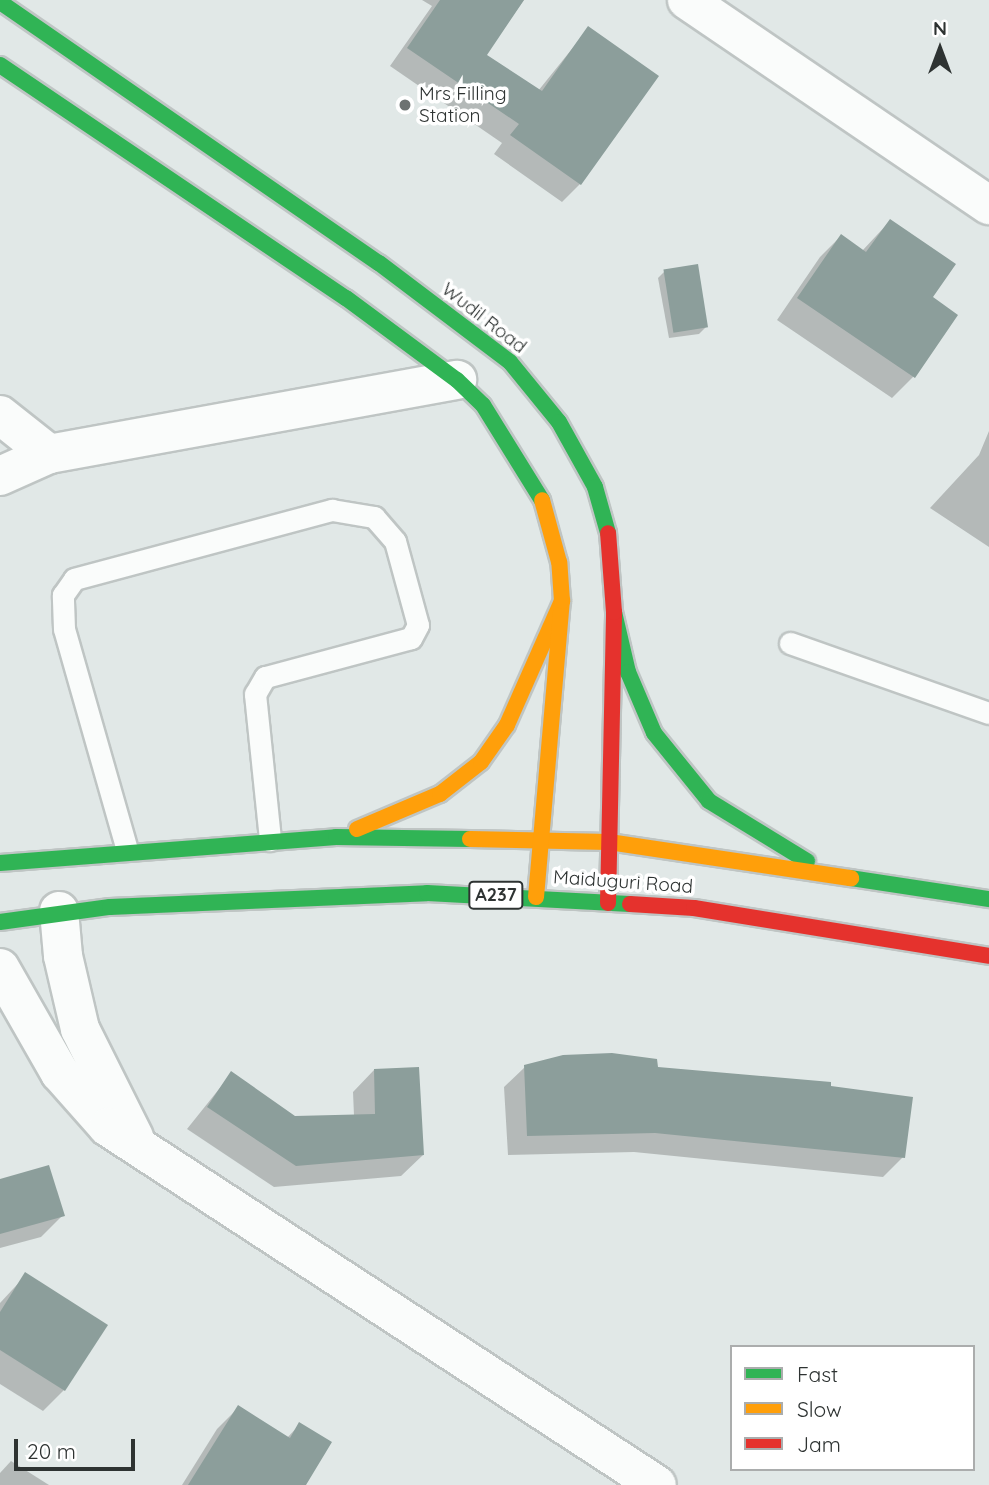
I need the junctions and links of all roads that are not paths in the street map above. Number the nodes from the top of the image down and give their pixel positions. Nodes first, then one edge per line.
1 (687, 0) edge
2 (0, 2) edge
3 (0, 65) edge
4 (989, 205) edge
5 (371, 272) junction
6 (346, 299) junction
7 (457, 380) junction
8 (0, 415) edge
9 (49, 454) junction
10 (0, 476) edge
11 (562, 601) junction
12 (614, 612) junction
13 (790, 643) dead end
14 (989, 713) edge
15 (337, 837) junction
16 (539, 839) junction
17 (270, 840) junction
18 (609, 842) junction
19 (127, 850) junction
20 (0, 863) edge
21 (827, 872) junction
22 (536, 897) junction
23 (989, 899) edge
24 (608, 903) junction
25 (59, 911) junction
26 (0, 922) edge
27 (989, 956) edge
28 (0, 968) edge
29 (140, 1148) junction
30 (657, 1485) edge

1 - 4 street
2 - 5 main road, Wudil Road
3 - 6 main road
5 - 6 main road
5 - 12 main road, Wudil Road
6 - 7 main road
7 - 9 street
7 - 11 main road
8 - 9 street
9 - 10 street
11 - 15 main road
11 - 16 main road
12 - 18 main road, Wudil Road
12 - 21 main road
13 - 14 lane
15 - 16 main road, Maiduguri Road
15 - 17 main road, Maiduguri Road
16 - 18 main road, Maiduguri Road
16 - 22 main road
17 - 19 main road, Maiduguri Road
17 - 19 lane
18 - 21 main road, Maiduguri Road
18 - 24 main road, Wudil Road
19 - 20 main road, Maiduguri Road
21 - 23 main road, Maiduguri Road
22 - 24 main road, Maiduguri Road / A237
22 - 25 main road, Maiduguri Road / A237
24 - 27 main road, Maiduguri Road / A237
25 - 26 main road, Maiduguri Road / A237
25 - 29 street
28 - 29 street
29 - 30 street

